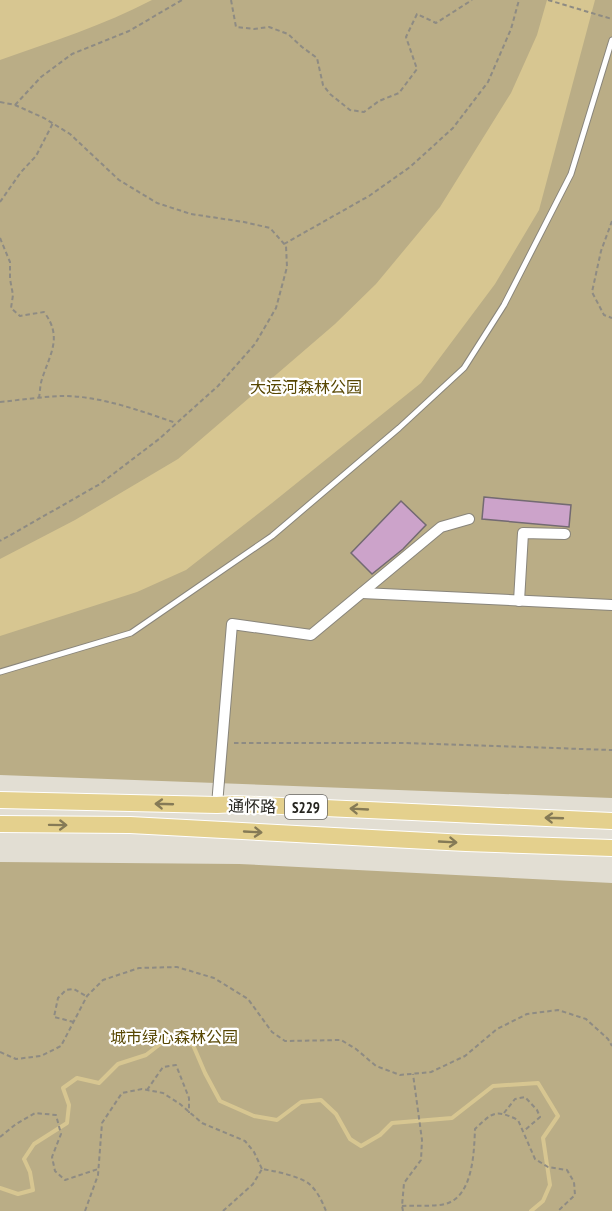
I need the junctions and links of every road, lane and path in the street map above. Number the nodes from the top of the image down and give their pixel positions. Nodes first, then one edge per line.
1 (183, 0) edge
2 (231, 0) edge
3 (472, 0) edge
4 (519, 0) edge
5 (548, 0) edge
6 (612, 19) edge
7 (612, 40) edge
8 (0, 102) edge
9 (15, 105) junction
10 (53, 123) junction
11 (0, 202) edge
12 (612, 221) edge
13 (0, 238) edge
14 (284, 244) junction
15 (612, 318) edge
16 (39, 398) junction
17 (0, 402) edge
18 (176, 423) junction
19 (469, 519) dead end
20 (565, 534) dead end
21 (0, 541) edge
22 (362, 593) junction
23 (519, 601) junction
24 (612, 605) edge
25 (0, 672) edge
26 (222, 742) junction
27 (612, 750) edge
28 (0, 800) edge
29 (217, 806) junction
30 (612, 821) edge
31 (0, 824) edge
32 (612, 848) edge
33 (87, 996) junction
34 (74, 1022) junction
35 (610, 1039) edge
36 (612, 1047) edge
37 (0, 1052) edge
38 (413, 1074) junction
39 (147, 1090) junction
40 (189, 1113) junction
41 (504, 1113) junction
42 (524, 1131) junction
43 (0, 1137) edge
44 (98, 1169) junction
45 (262, 1169) junction
46 (402, 1206) junction
47 (85, 1211) edge
48 (224, 1211) edge
49 (326, 1211) edge
50 (403, 1211) edge
51 (558, 1211) edge

1 - 9 path
2 - 3 path
4 - 14 path
5 - 6 path
7 - 25 lane
8 - 9 path
9 - 10 path
10 - 11 path
10 - 14 path
12 - 15 path
13 - 16 path
14 - 18 path
16 - 17 path
16 - 18 path
18 - 21 path
19 - 22 street
20 - 23 street
22 - 23 street
22 - 26 street
23 - 24 street
26 - 27 path
26 - 29 street
29 -> 28 main road, 通怀路 / S229
30 -> 29 main road, 通怀路 / S229
31 -> 32 main road, 通怀路 / S229
33 - 34 path
33 - 34 path
33 - 38 path
34 - 37 path
35 - 36 path
35 - 38 path
38 - 46 path
39 - 40 path
39 - 40 path
39 - 44 path
40 - 45 path
41 - 42 path
41 - 42 path
41 - 46 path
42 - 51 path
43 - 44 path
44 - 47 path
45 - 48 path
45 - 49 path
46 - 50 path

